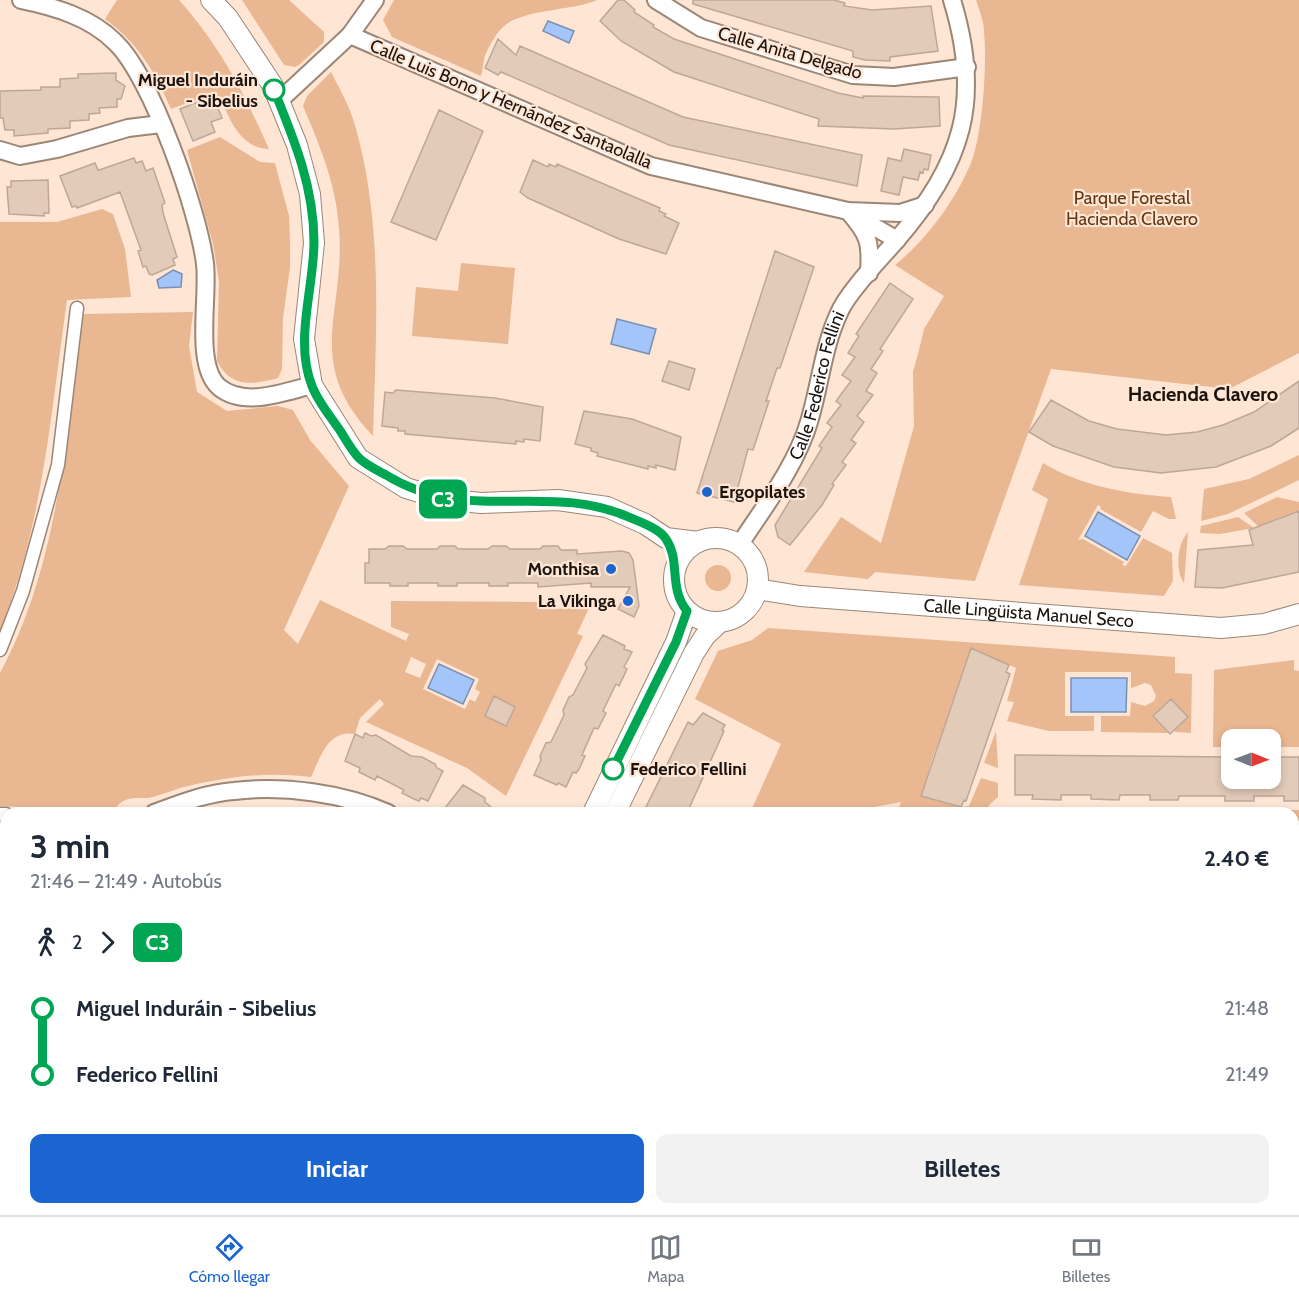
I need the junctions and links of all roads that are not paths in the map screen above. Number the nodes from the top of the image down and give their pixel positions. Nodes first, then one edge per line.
1 (21, 0) edge
2 (211, 0) edge
3 (375, 0) edge
4 (656, 0) edge
5 (952, 0) edge
6 (350, 35) junction
7 (967, 67) junction
8 (279, 101) junction
9 (161, 124) junction
10 (0, 150) edge
11 (925, 205) junction
12 (848, 211) junction
13 (876, 213) junction
14 (900, 236) junction
15 (869, 273) junction
16 (77, 308) dead end
17 (312, 385) junction
18 (666, 538) junction
19 (698, 542) junction
20 (740, 544) junction
21 (675, 570) junction
22 (757, 589) junction
23 (687, 611) junction
24 (1299, 614) edge
25 (720, 622) junction
26 (0, 650) edge
27 (172, 807) edge
28 (370, 807) edge
29 (596, 807) edge
30 (618, 807) edge

1 - 9 street
2 - 8 street
3 - 6 street
4 - 7 street, Calle Anita Delgado
5 - 7 street, Calle Federico Fellini
6 - 8 street
6 - 12 street, Calle Luis Bono y Hernández Santaolalla
7 - 11 street, Calle Federico Fellini
8 - 17 street
9 - 10 street
9 - 17 street
11 - 13 street, Calle Luis Bono y Hernández Santaolalla
11 - 14 street, Calle Federico Fellini
12 - 13 street, Calle Luis Bono y Hernández Santaolalla
12 - 14 street, Calle Luis Bono y Hernández Santaolalla
12 - 15 street
13 - 14 street
14 - 15 street, Calle Federico Fellini
15 - 20 street, Calle Federico Fellini
16 - 26 street
17 - 18 street
18 - 19 street
18 - 21 street
19 - 20 street
19 - 21 street
20 - 22 street
21 - 23 street
22 - 24 street, Calle Lingüista Manuel Seco
22 - 25 street
23 - 25 street
23 - 29 street
25 - 30 street
27 - 28 street

